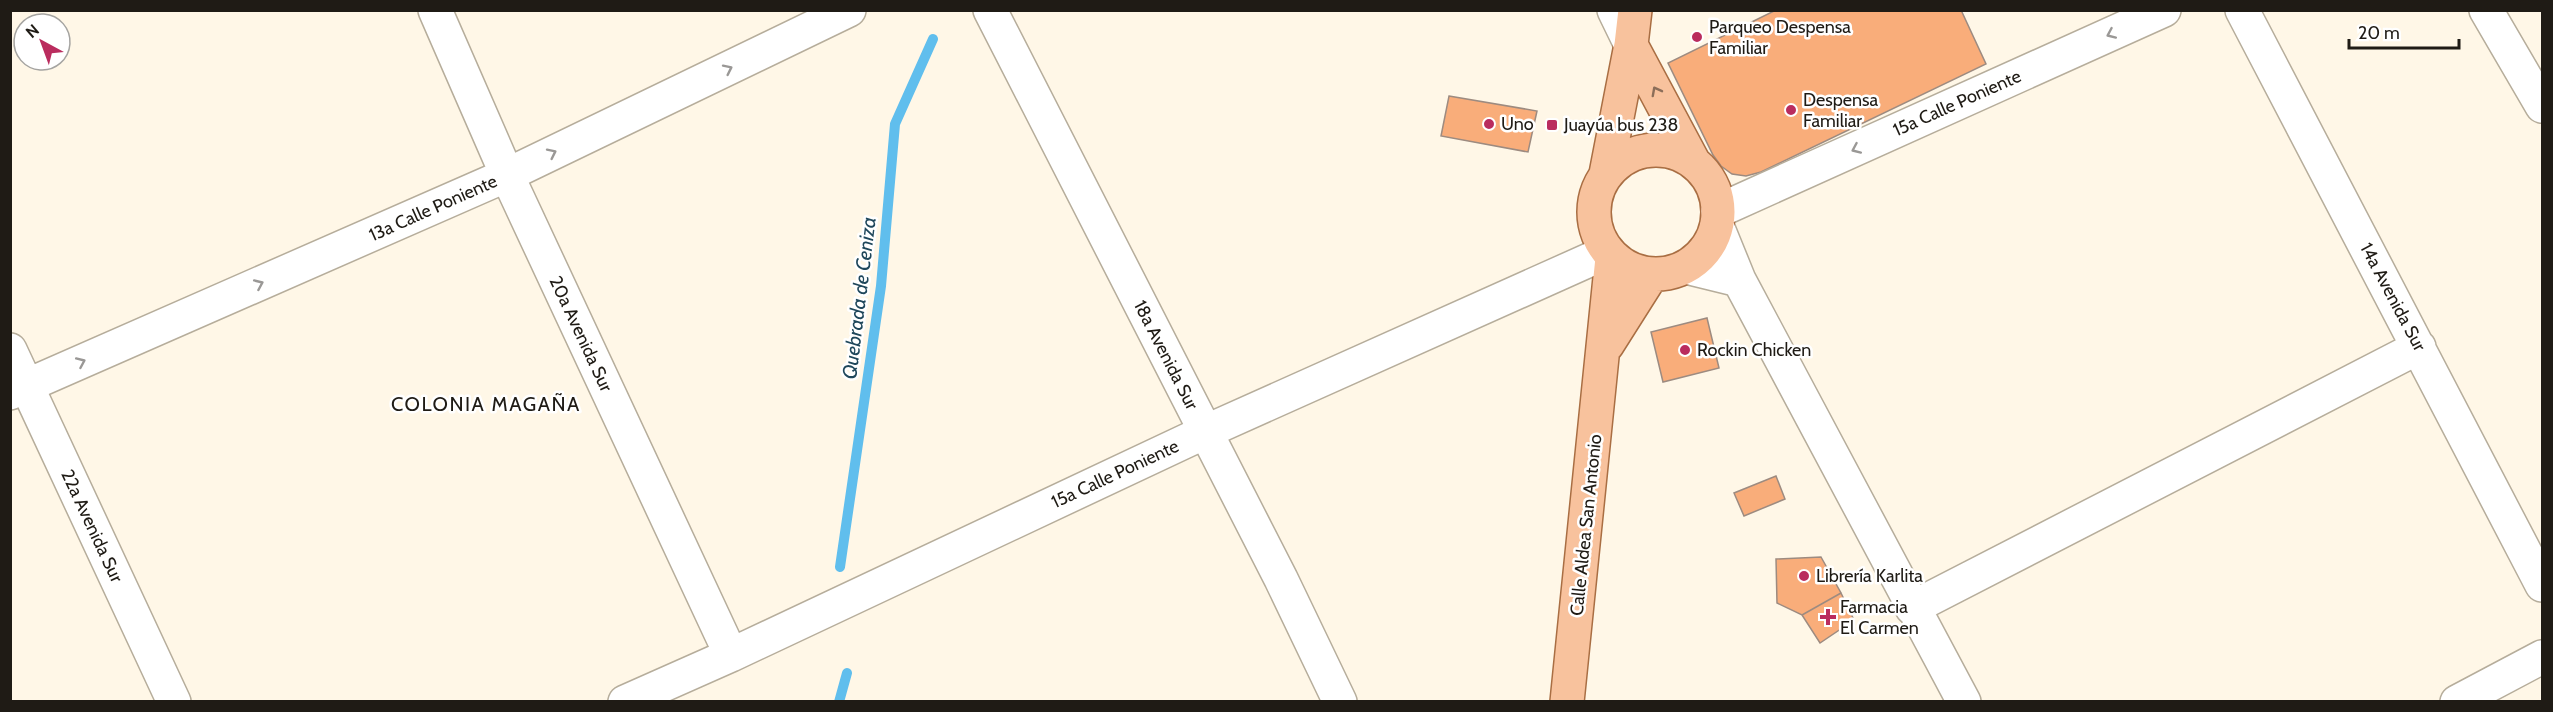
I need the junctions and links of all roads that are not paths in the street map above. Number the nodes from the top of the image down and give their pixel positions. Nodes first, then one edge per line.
1 (435, 10) edge
2 (849, 10) edge
3 (990, 10) edge
4 (1614, 10) edge
5 (1635, 10) edge
6 (2164, 10) edge
7 (2242, 10) edge
8 (2486, 10) edge
9 (1631, 45) junction
10 (2542, 106) edge
11 (1693, 161) junction
12 (1606, 174) junction
13 (507, 175) junction
14 (1717, 218) junction
15 (1609, 255) junction
16 (1686, 267) junction
17 (1652, 274) junction
18 (1739, 280) junction
19 (2419, 347) junction
20 (1604, 349) junction
21 (10, 350) edge
22 (19, 389) edge
23 (1205, 432) junction
24 (2542, 585) edge
25 (1912, 608) junction
26 (731, 655) junction
27 (2542, 657) edge
28 (174, 702) edge
29 (625, 702) edge
30 (1340, 702) edge
31 (1567, 702) edge
32 (1964, 702) edge
33 (2457, 702) edge

1 - 13 street, 20a Avenida Sur
13 -> 2 street, 13a Calle Poniente
3 - 23 street, 18a Avenida Sur
4 - 9 street
5 - 9 main road
6 -> 14 street, 15a Calle Poniente
7 - 19 street, 14a Avenida Sur
8 - 10 street
11 -> 9 main road
9 - 12 main road
11 - 12 main road
11 - 14 main road
12 - 15 main road
22 -> 13 street, 13a Calle Poniente
13 - 26 street, 20a Avenida Sur
14 - 16 main road
14 - 18 street
15 - 17 main road
15 - 20 main road, Calle Aldea San Antonio
15 - 23 street, 15a Calle Poniente
16 - 17 main road
16 - 18 street
17 - 20 main road, Calle Aldea San Antonio
18 - 25 street
19 - 24 street, 14a Avenida Sur
19 - 25 street
20 - 31 main road, Calle Aldea San Antonio
21 - 22 street, 22a Avenida Sur
22 - 28 street, 22a Avenida Sur
23 - 26 street, 15a Calle Poniente
23 - 30 street, 18a Avenida Sur
25 - 32 street
26 - 29 street, 15a Calle Poniente
27 - 33 street

